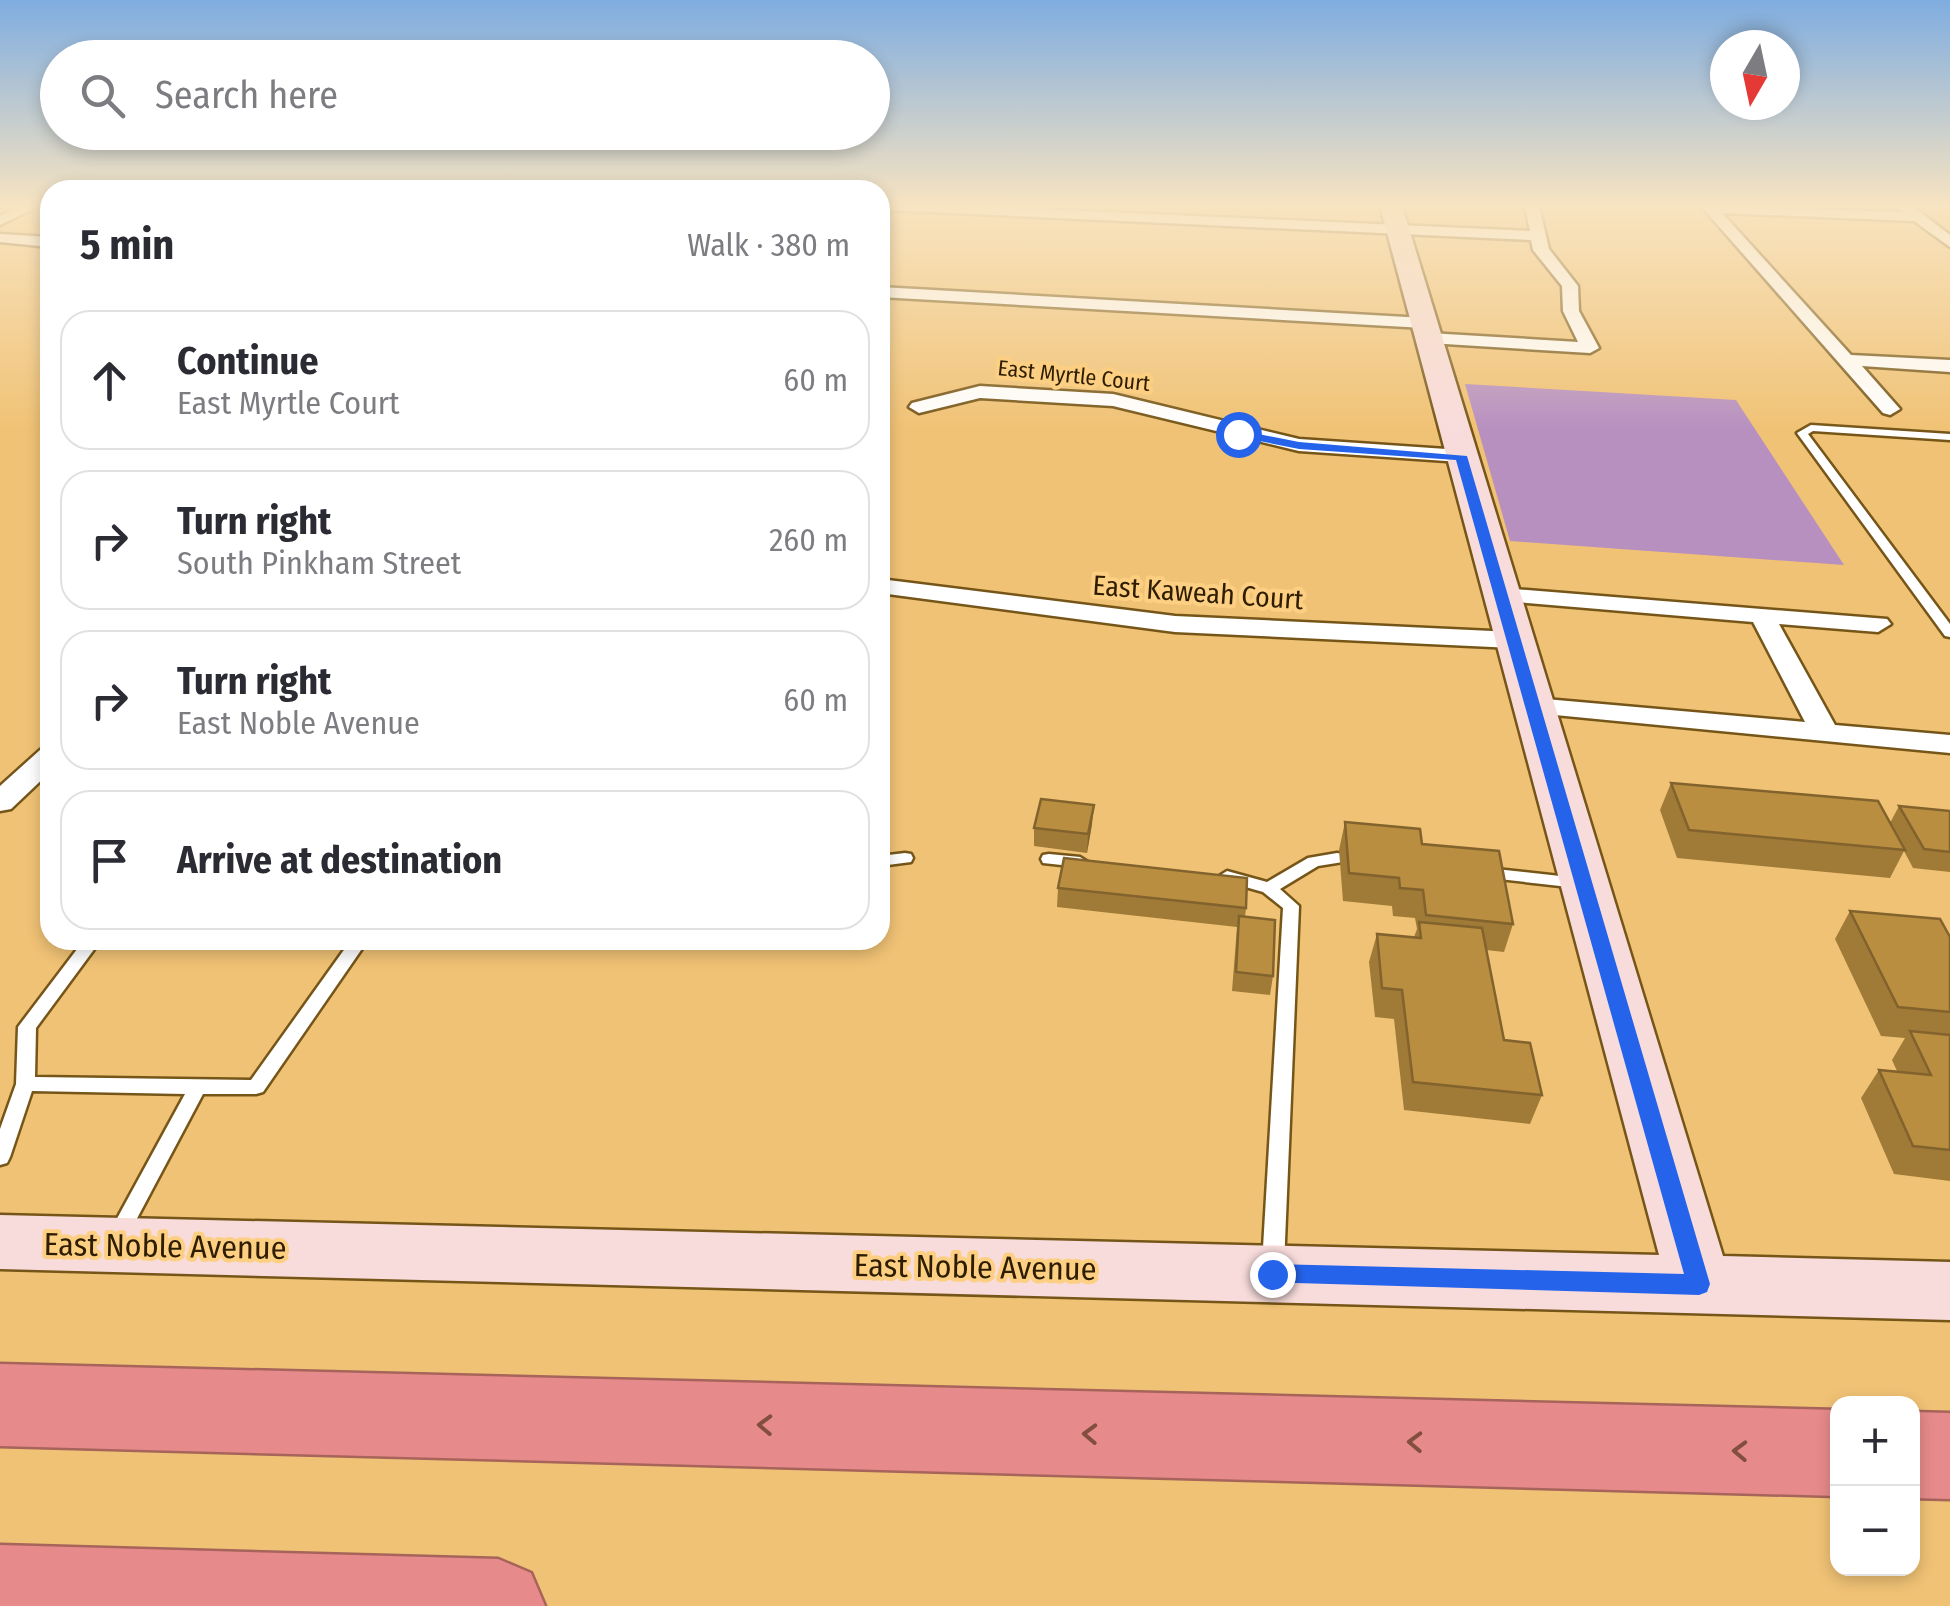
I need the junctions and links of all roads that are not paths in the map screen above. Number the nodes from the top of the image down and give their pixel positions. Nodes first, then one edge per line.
1 (1413, 281) edge
2 (1565, 281) edge
3 (1775, 281) edge
4 (890, 293) edge
5 (1427, 330) junction
6 (1846, 360) junction
7 (1950, 366) edge
8 (920, 407) dead end
9 (1890, 409) dead end
10 (1950, 437) edge
11 (1461, 456) junction
12 (890, 587) edge
13 (1501, 595) junction
14 (1762, 616) junction
15 (1878, 624) dead end
16 (1950, 633) edge
17 (1513, 640) junction
18 (1534, 706) junction
19 (1824, 733) junction
20 (1950, 744) edge
21 (40, 765) edge
22 (0, 802) edge
23 (905, 858) dead end
24 (1048, 858) dead end
25 (1337, 858) dead end
26 (890, 859) edge
27 (1106, 864) edge
28 (1467, 870) edge
29 (1203, 874) edge
30 (1582, 884) junction
31 (1269, 888) junction
32 (85, 950) edge
33 (353, 950) edge
34 (25, 1084) junction
35 (198, 1088) junction
36 (0, 1157) edge
37 (0, 1242) edge
38 (114, 1244) junction
39 (1272, 1274) junction
40 (1699, 1284) junction
41 (1950, 1291) edge
42 (0, 1405) edge
43 (1830, 1454) edge
44 (1920, 1456) edge
45 (1950, 1456) edge
46 (0, 1592) edge
47 (498, 1606) edge

1 - 5 street
2 - 5 street
3 - 6 street
4 - 5 street
5 - 11 street
6 - 7 street
6 - 9 street
8 - 11 street, East Myrtle Court
10 - 16 lane
11 - 13 street
12 - 17 street, East Kaweah Court
13 - 14 street
13 - 17 street
14 - 15 street
14 - 19 street
17 - 18 street
18 - 19 street
18 - 30 street
19 - 20 street
21 - 22 street
23 - 26 lane
24 - 27 lane
25 - 31 lane
28 - 30 lane
29 - 31 lane
30 - 40 street
31 - 39 lane
32 - 34 lane
33 - 35 lane
34 - 35 lane
34 - 36 lane
35 - 38 lane
37 - 38 street, East Noble Avenue
38 - 39 street, East Noble Avenue
39 - 40 street, East Noble Avenue
40 - 41 street, East Noble Avenue
43 -> 42 highway
44 - 45 highway
46 - 47 highway

